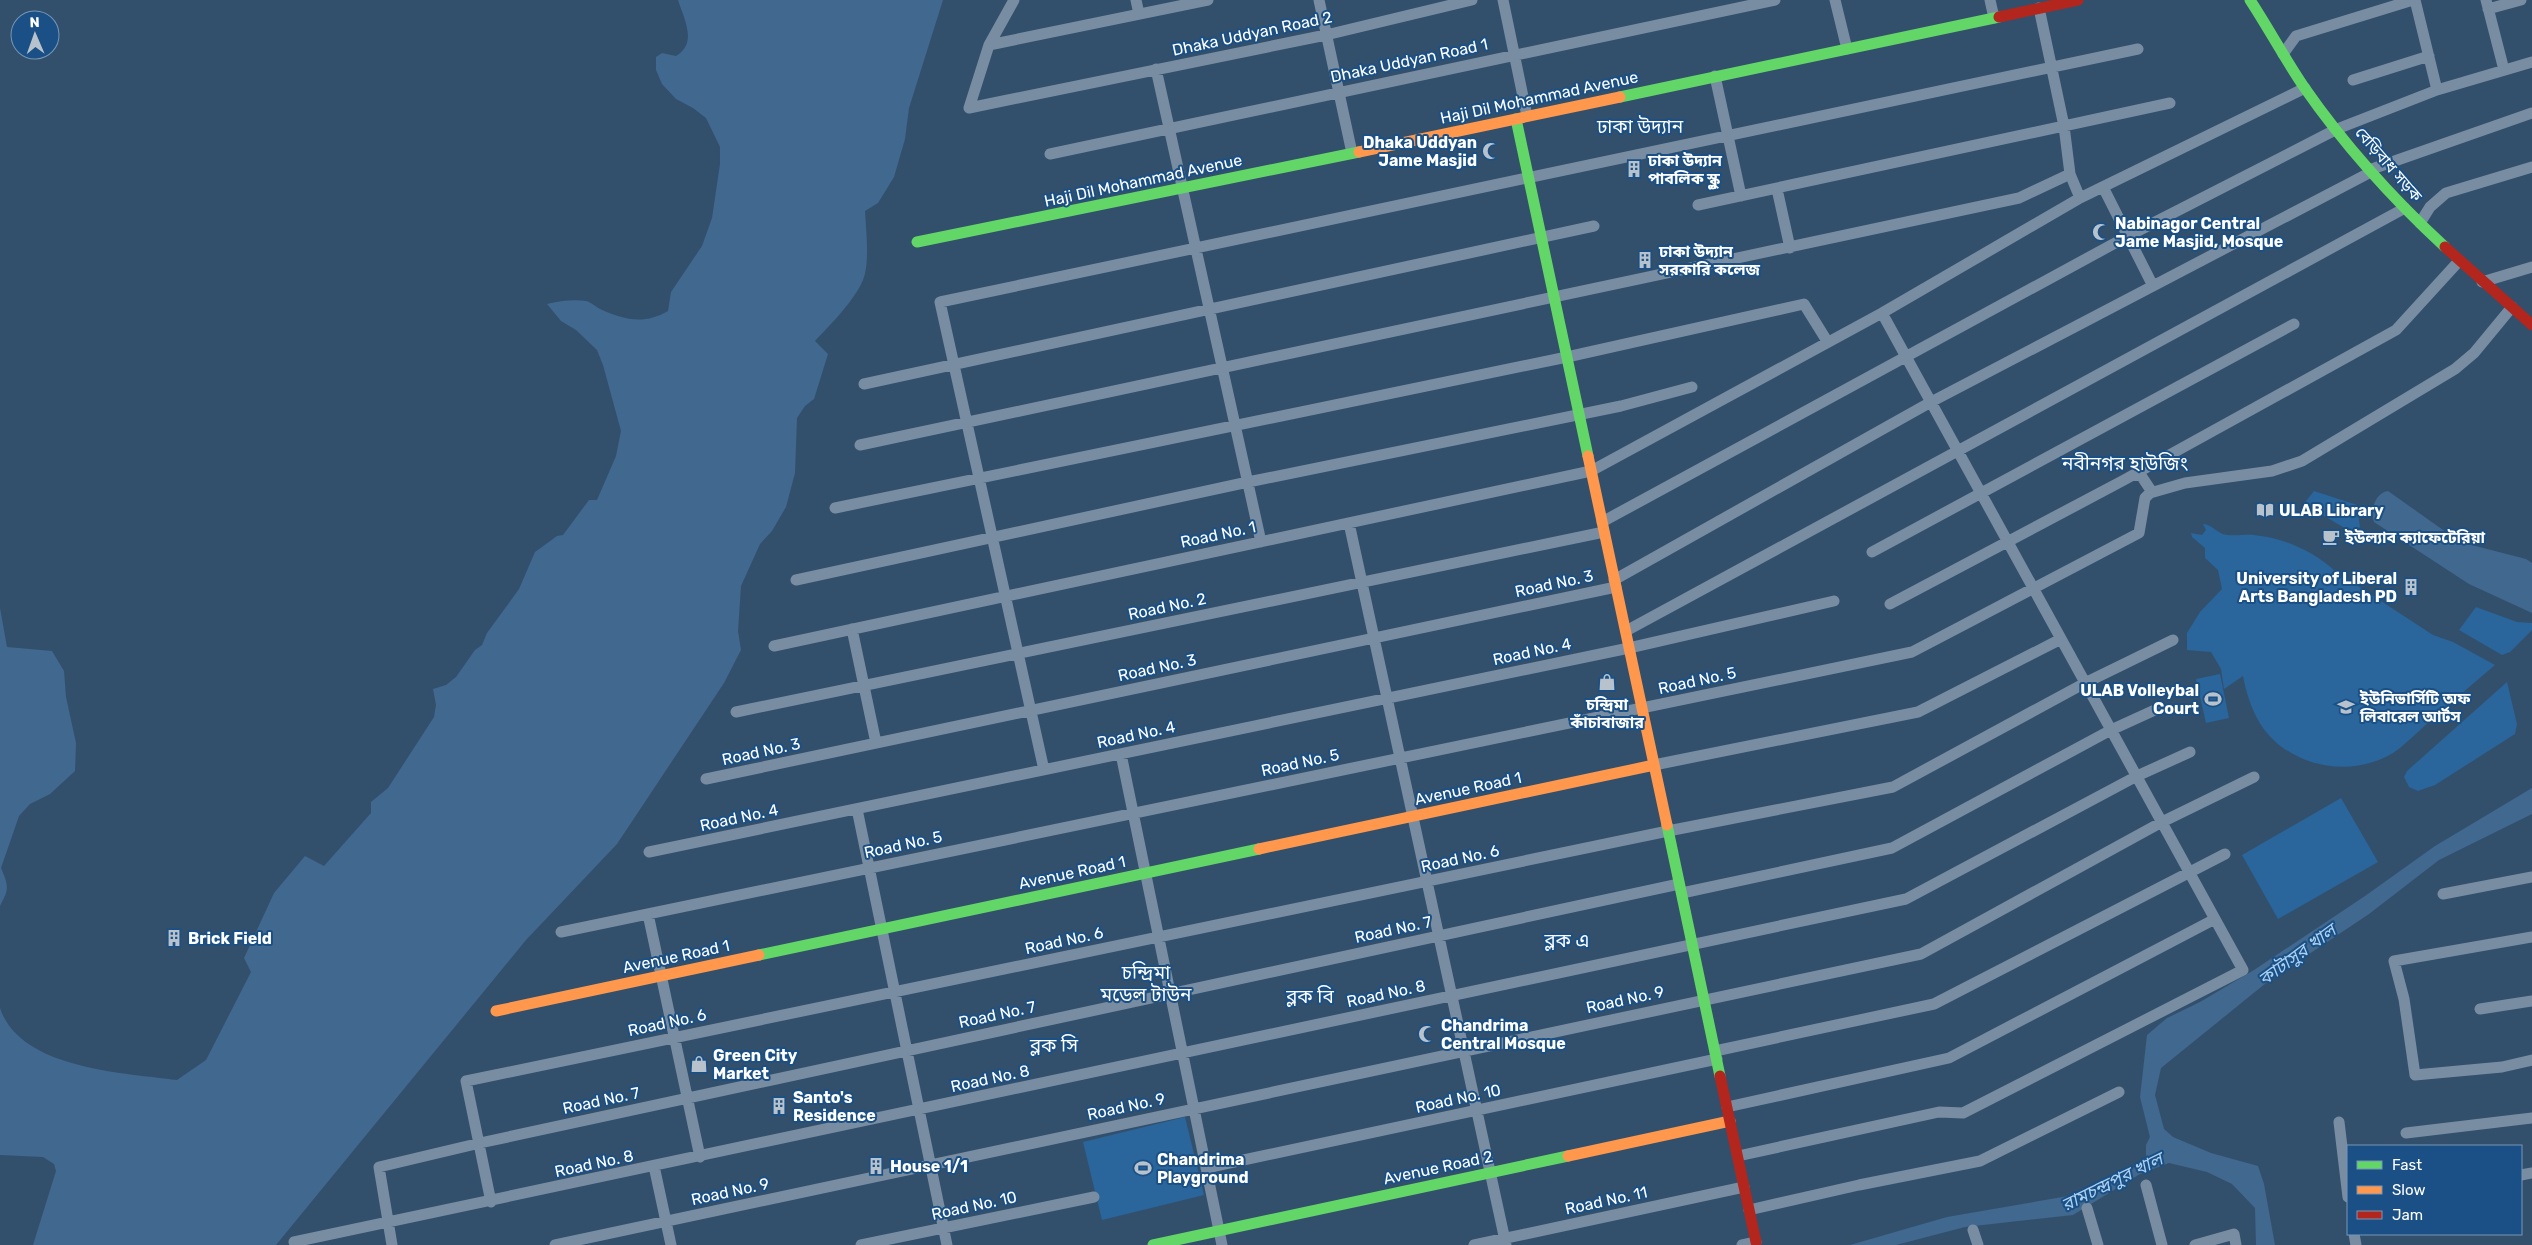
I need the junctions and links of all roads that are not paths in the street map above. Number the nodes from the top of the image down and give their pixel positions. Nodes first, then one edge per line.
1 (1014, 0) edge
2 (1136, 0) edge
3 (1208, 0) edge
4 (1319, 0) edge
5 (1472, 0) edge
6 (1503, 0) edge
7 (1775, 0) edge
8 (1835, 0) edge
9 (1990, 0) edge
10 (2078, 0) edge
11 (2250, 0) edge
12 (2414, 0) edge
13 (2521, 0) edge
14 (2486, 4) edge
15 (2039, 8) junction
16 (1138, 14) junction
17 (1994, 18) junction
18 (1326, 35) junction
19 (989, 45) junction
20 (2138, 49) dead end
21 (1847, 50) junction
22 (2283, 54) junction
23 (1514, 55) junction
24 (2429, 56) junction
25 (2532, 62) edge
26 (2052, 67) junction
27 (1156, 69) junction
28 (2504, 70) junction
29 (1715, 76) junction
30 (2353, 80) dead end
31 (2305, 88) junction
32 (2437, 90) junction
33 (1340, 91) junction
34 (2170, 103) dead end
35 (2532, 113) edge
36 (1522, 117) junction
37 (2064, 126) junction
38 (1169, 127) junction
39 (2337, 129) junction
40 (1728, 136) junction
41 (1352, 153) junction
42 (1050, 154) dead end
43 (2532, 167) edge
44 (2370, 171) junction
45 (2070, 174) junction
46 (1528, 178) junction
47 (2103, 187) junction
48 (1777, 188) junction
49 (1183, 189) junction
50 (1741, 196) junction
51 (2080, 198) junction
52 (1698, 205) dead end
53 (2404, 208) junction
54 (2420, 223) junction
55 (1594, 226) dead end
56 (2128, 236) junction
57 (1541, 237) junction
58 (917, 242) dead end
59 (1196, 248) junction
60 (1790, 248) junction
61 (2460, 261) junction
62 (2532, 266) edge
63 (2482, 282) junction
64 (2153, 286) junction
65 (1554, 298) junction
66 (2512, 307) junction
67 (1210, 309) junction
68 (1882, 313) junction
69 (2294, 324) dead end
70 (2532, 324) edge
71 (1827, 341) junction
72 (1567, 356) junction
73 (1906, 357) junction
74 (954, 364) junction
75 (1223, 369) junction
76 (864, 384) dead end
77 (1692, 387) dead end
78 (1931, 402) junction
79 (1579, 414) junction
80 (966, 420) junction
81 (1235, 425) junction
82 (860, 444) dead end
83 (1958, 452) junction
84 (1591, 471) junction
85 (2135, 474) junction
86 (979, 478) junction
87 (1248, 482) junction
88 (2152, 492) junction
89 (1981, 494) junction
90 (834, 508) dead end
91 (1349, 523) junction
92 (1603, 527) junction
93 (992, 538) junction
94 (2007, 541) junction
95 (1261, 542) junction
96 (1872, 552) dead end
97 (796, 580) dead end
98 (1362, 582) junction
99 (1615, 583) junction
100 (2034, 589) junction
101 (1005, 597) junction
102 (1834, 601) dead end
103 (1890, 604) dead end
104 (852, 630) junction
105 (1626, 631) junction
106 (1374, 638) junction
107 (2061, 639) junction
108 (2173, 640) dead end
109 (774, 646) dead end
110 (1629, 648) junction
111 (1018, 654) junction
112 (2085, 683) junction
113 (864, 686) junction
114 (1387, 698) junction
115 (1642, 708) junction
116 (2157, 709) dead end
117 (1030, 710) junction
118 (736, 712) dead end
119 (2111, 730) junction
120 (876, 743) junction
121 (2190, 752) dead end
122 (1122, 754) junction
123 (1400, 758) junction
124 (1654, 765) junction
125 (1044, 770) junction
126 (2137, 776) junction
127 (2254, 777) dead end
128 (706, 779) dead end
129 (857, 809) junction
130 (1134, 813) junction
131 (1413, 816) junction
132 (2162, 822) junction
133 (1668, 831) junction
134 (649, 852) dead end
135 (2224, 854) dead end
136 (869, 868) junction
137 (2189, 872) junction
138 (1146, 873) junction
139 (2532, 877) edge
140 (1427, 881) junction
141 (1681, 888) junction
142 (2443, 894) dead end
143 (648, 914) junction
144 (2215, 919) junction
145 (882, 929) junction
146 (560, 932) dead end
147 (1439, 936) junction
148 (1159, 937) junction
149 (2532, 937) edge
150 (1692, 944) junction
151 (661, 976) junction
152 (895, 992) junction
153 (1170, 994) junction
154 (1452, 996) junction
155 (1704, 999) junction
156 (2532, 1001) edge
157 (2480, 1009) dead end
158 (496, 1011) dead end
159 (674, 1037) junction
160 (1464, 1050) junction
161 (907, 1051) junction
162 (1183, 1053) junction
163 (1716, 1055) junction
164 (2532, 1060) edge
165 (2119, 1092) dead end
166 (688, 1098) junction
167 (1727, 1107) junction
168 (1194, 1108) junction
169 (919, 1110) junction
170 (1477, 1110) junction
171 (2532, 1118) edge
172 (1730, 1121) junction
173 (2339, 1122) dead end
174 (2406, 1134) dead end
175 (480, 1143) junction
176 (1738, 1156) junction
177 (700, 1157) junction
178 (931, 1164) junction
179 (654, 1166) junction
180 (1206, 1168) junction
181 (1490, 1173) junction
182 (2146, 1185) dead end
183 (1744, 1187) junction
184 (2347, 1189) edge
185 (1094, 1197) dead end
186 (491, 1202) junction
187 (2087, 1208) dead end
188 (1749, 1210) junction
189 (666, 1221) junction
190 (387, 1224) junction
191 (944, 1228) junction
192 (1974, 1230) dead end
193 (1219, 1231) junction
194 (294, 1242) dead end
195 (1506, 1242) edge
196 (1756, 1242) joint
197 (392, 1245) edge
198 (555, 1245) edge
199 (671, 1245) edge
200 (861, 1245) edge
201 (947, 1245) edge
202 (1153, 1245) edge
203 (1222, 1245) edge
204 (1474, 1245) edge
205 (1742, 1245) edge
206 (1978, 1245) edge
207 (2098, 1245) edge
208 (2162, 1245) edge
209 (2195, 1245) edge
210 (2236, 1245) edge

1 - 19 street
2 - 16 street
3 - 16 street
4 - 18 street
5 - 18 street, Dhaka Uddyan Road 2
6 - 23 street
7 - 23 street, Dhaka Uddyan Road 1
8 - 21 street
9 - 17 street
10 - 15 main road, Haji Dil Mohammad Avenue
11 - 22 main road, বেড়িবাধ সড়ক
12 - 22 street
12 - 24 street
13 - 14 street
14 - 28 street
15 - 17 main road, Haji Dil Mohammad Avenue
15 - 26 street
16 - 19 street
17 - 21 main road, Haji Dil Mohammad Avenue
18 - 27 street, Dhaka Uddyan Road 2
18 - 33 street
19 - 27 street, Dhaka Uddyan Road 2
20 - 26 street
21 - 29 main road, Haji Dil Mohammad Avenue
22 - 31 main road, বেড়িবাধ সড়ক
23 - 33 street, Dhaka Uddyan Road 1
23 - 36 street
24 - 30 street
24 - 32 street
25 - 28 street, Road No. 2
26 - 37 street
26 - 40 street
27 - 38 street
28 - 32 street, Road No. 2
29 - 36 main road, Haji Dil Mohammad Avenue
29 - 40 street
31 - 39 main road, বেড়িবাধ সড়ক
31 - 47 street, Road No. 1
32 - 39 street, Road No. 2
33 - 38 street, Dhaka Uddyan Road 1
33 - 41 street
34 - 37 street
35 - 44 street, Road No. 3
36 - 41 main road, Haji Dil Mohammad Avenue
36 - 46 main road
37 - 45 street
37 - 48 street
38 - 42 street, Dhaka Uddyan Road 1
38 - 49 street
39 - 44 main road, বেড়িবাধ সড়ক
39 - 56 street, Road No. 2
40 - 46 street
40 - 50 street
41 - 49 main road, Haji Dil Mohammad Avenue
43 - 54 street
44 - 53 main road, বেড়িবাধ সড়ক
44 - 64 street, Road No. 3
45 - 51 street
45 - 60 street
46 - 57 main road
46 - 59 street
47 - 51 street, Road No. 1
47 - 56 street
48 - 50 street
48 - 60 street
49 - 58 main road, Haji Dil Mohammad Avenue
49 - 59 street
50 - 52 street
51 - 68 street, Road No. 1
53 - 54 main road, বেড়িবাধ সড়ক
53 - 83 street
54 - 61 main road, বেড়িবাধ সড়ক
55 - 57 street
56 - 64 street
56 - 73 street, Road No. 2
57 - 65 main road
57 - 67 street
59 - 67 street
59 - 74 street
60 - 65 street
61 - 63 main road, বেড়িবাধ সড়ক
61 - 85 street
62 - 63 street
63 - 66 main road, বেড়িবাধ সড়ক
64 - 78 street, Road No. 3
65 - 72 main road
65 - 75 street
66 - 70 main road, বেড়িবাধ সড়ক
66 - 88 street
67 - 74 street
67 - 75 street
68 - 71 street, Road No. 1
68 - 73 street
69 - 89 street
71 - 72 street
71 - 84 street, Road No. 1
72 - 79 main road
72 - 81 street
73 - 78 street
73 - 92 street, Road No. 2
74 - 76 street
74 - 80 street
75 - 80 street
75 - 81 street
77 - 79 street
78 - 83 street
78 - 99 street, Road No. 3
79 - 84 main road
79 - 87 street
80 - 82 street
80 - 86 street
81 - 86 street
81 - 87 street
83 - 89 street
83 - 105 street
84 - 91 street, Road No. 1
84 - 92 main road
85 - 88 street
85 - 94 street
86 - 90 street
86 - 93 street
87 - 93 street
87 - 95 street
88 - 100 street, Road No. 5
89 - 94 street
89 - 96 street
91 - 95 street, Road No. 1
91 - 98 street
92 - 98 street, Road No. 2
92 - 99 main road
93 - 97 street
93 - 101 street
94 - 100 street
94 - 103 street
95 - 101 street, Road No. 1
98 - 106 street
98 - 111 street, Road No. 2
99 - 105 main road
99 - 106 street, Road No. 3
100 - 107 street
100 - 115 street, Road No. 5
101 - 104 street, Road No. 1
101 - 111 street
102 - 110 street, Road No. 4
104 - 109 street, Road No. 1
104 - 113 street
105 - 110 main road
106 - 114 street
106 - 117 street, Road No. 3
107 - 112 street
107 - 124 street
108 - 112 street, Road No. 6
110 - 114 street, Road No. 4
110 - 115 main road
111 - 113 street, Road No. 2
111 - 117 street
112 - 119 street
112 - 133 street, Road No. 6
113 - 118 street, Road No. 2
113 - 120 street
114 - 122 street, Road No. 4
114 - 123 street
115 - 123 street, Road No. 5
115 - 124 main road
116 - 119 street, Road No. 7
117 - 120 street, Road No. 3
117 - 125 street
119 - 126 street
119 - 141 street, Road No. 7
120 - 128 street, Road No. 3
121 - 126 street, Road No. 8
122 - 125 street, Road No. 4
122 - 130 street
123 - 130 street, Road No. 5
123 - 131 street
124 - 131 main road, Avenue Road 1
124 - 133 main road
125 - 129 street, Road No. 4
126 - 132 street
126 - 150 street, Road No. 8
127 - 132 street, Road No. 9
129 - 134 street, Road No. 4
129 - 136 street
130 - 136 street, Road No. 5
130 - 138 street
131 - 138 main road, Avenue Road 1
131 - 140 street
132 - 137 street
132 - 155 street, Road No. 9
133 - 140 street, Road No. 6
133 - 141 main road
135 - 137 street, Road No. 10
136 - 143 street, Road No. 5
136 - 145 street
137 - 144 street
137 - 163 street, Road No. 10
138 - 145 main road, Avenue Road 1
138 - 148 street
139 - 142 street
140 - 147 street
140 - 148 street, Road No. 6
141 - 147 street, Road No. 7
141 - 150 main road
143 - 146 street, Road No. 5
143 - 151 street
144 - 167 street
144 - 176 street
145 - 151 main road, Avenue Road 1
145 - 152 street
147 - 153 street, Road No. 7
147 - 154 street
148 - 152 street, Road No. 6
148 - 153 street
149 - 164 street
150 - 154 street, Road No. 8
150 - 155 main road
151 - 158 main road, Avenue Road 1
151 - 159 street
152 - 159 street, Road No. 6
152 - 161 street
153 - 161 street, Road No. 7
153 - 162 street
154 - 160 street
154 - 162 street, Road No. 8
155 - 160 street, Road No. 9
155 - 163 main road
156 - 157 street
159 - 166 street
159 - 175 street, Road No. 6
160 - 168 street, Road No. 9
160 - 170 street
161 - 166 street, Road No. 7
161 - 169 street
162 - 168 street
162 - 169 street, Road No. 8
163 - 167 main road
163 - 170 street, Road No. 10
165 - 188 street
166 - 175 street, Road No. 7
166 - 177 street
167 - 172 main road
168 - 178 street, Road No. 9
168 - 180 street
169 - 177 street, Road No. 8
169 - 178 street
170 - 180 street, Road No. 10
170 - 181 street
171 - 174 street
172 - 176 main road
172 - 181 main road, Avenue Road 2
173 - 184 street
175 - 186 street
175 - 190 street, Road No. 7
176 - 183 main road
177 - 179 street, Road No. 8
178 - 189 street, Road No. 9
178 - 191 street
179 - 186 street, Road No. 8
179 - 189 street
180 - 193 street
181 - 193 main road, Avenue Road 2
181 - 195 street
182 - 208 street
183 - 188 main road
183 - 195 street, Road No. 11
185 - 191 street, Road No. 10
186 - 190 street, Road No. 8
187 - 207 street
188 - 196 main road
189 - 198 street, Road No. 9
189 - 199 street
190 - 194 street, Road No. 8
190 - 197 street
191 - 200 street, Road No. 10
191 - 201 street
192 - 206 street
193 - 202 main road, Avenue Road 2
193 - 203 street
195 - 204 street, Road No. 11
196 - 205 street
209 - 210 street

